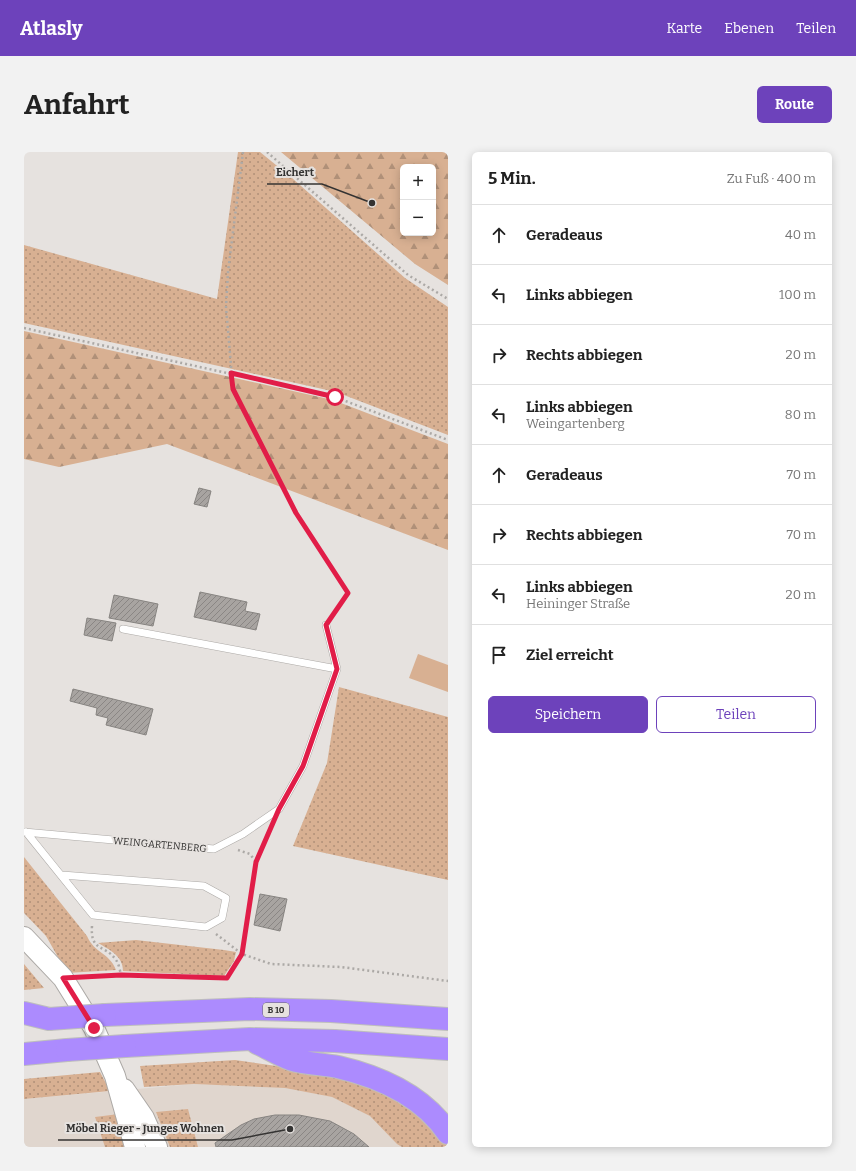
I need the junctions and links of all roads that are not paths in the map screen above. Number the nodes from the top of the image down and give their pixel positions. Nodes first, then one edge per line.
1 (326, 625) road end
2 (123, 629) dead end
3 (337, 669) junction
4 (25, 832) edge
5 (62, 875) junction
6 (24, 937) edge
7 (24, 1013) edge
8 (49, 1019) junction
9 (448, 1019) edge
10 (24, 1022) edge
11 (250, 1040) junction
12 (448, 1049) edge
13 (24, 1054) edge
14 (115, 1076) junction
15 (448, 1133) edge
16 (135, 1147) edge
17 (157, 1147) edge

1 - 3 lane
2 - 3 lane
3 - 4 lane, WEINGARTENBERG
4 - 5 lane
5 - 5 lane
6 - 14 main road
7 - 8 highway
8 - 9 highway, B 10, bridge
8 - 10 highway, B 10
11 - 12 highway
11 - 13 highway, bridge
11 - 15 highway
14 - 16 main road
14 - 17 main road

